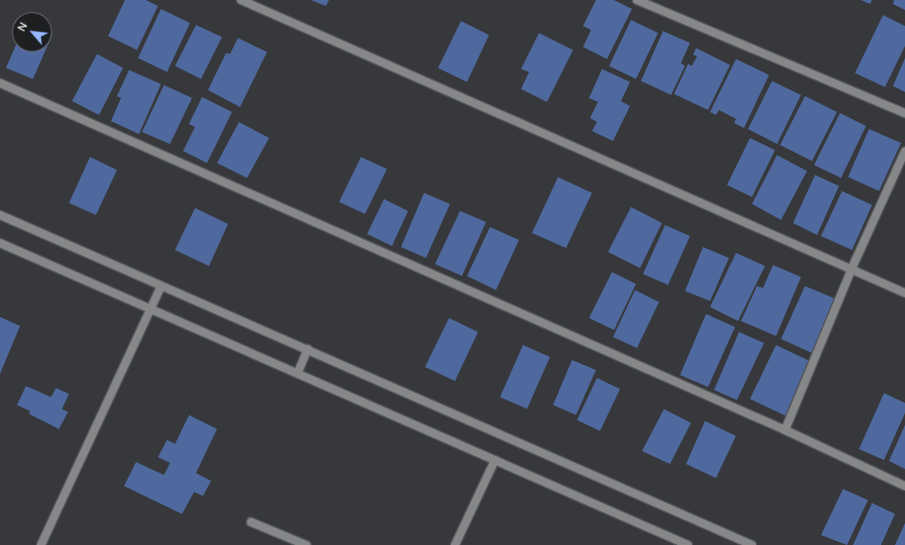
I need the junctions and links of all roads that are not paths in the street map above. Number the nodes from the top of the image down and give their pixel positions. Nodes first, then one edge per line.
1 (241, 0) edge
2 (638, 0) edge
3 (0, 83) edge
4 (905, 113) edge
5 (905, 152) edge
6 (0, 215) edge
7 (0, 242) edge
8 (852, 268) junction
9 (161, 286) junction
10 (905, 293) edge
11 (150, 308) junction
12 (308, 349) junction
13 (298, 372) junction
14 (784, 430) junction
15 (495, 460) junction
16 (905, 486) edge
17 (251, 522) dead end
18 (42, 545) edge
19 (306, 545) edge
20 (455, 545) edge
21 (688, 545) edge
22 (752, 545) edge

1 - 8 street
2 - 4 street
3 - 14 street
5 - 8 street
6 - 9 street
7 - 11 street
8 - 10 street
8 - 14 street
9 - 11 street
9 - 12 street
11 - 13 street
11 - 18 street
12 - 13 street
12 - 22 street
13 - 15 street
14 - 16 street
15 - 20 street
15 - 21 street
17 - 19 street

